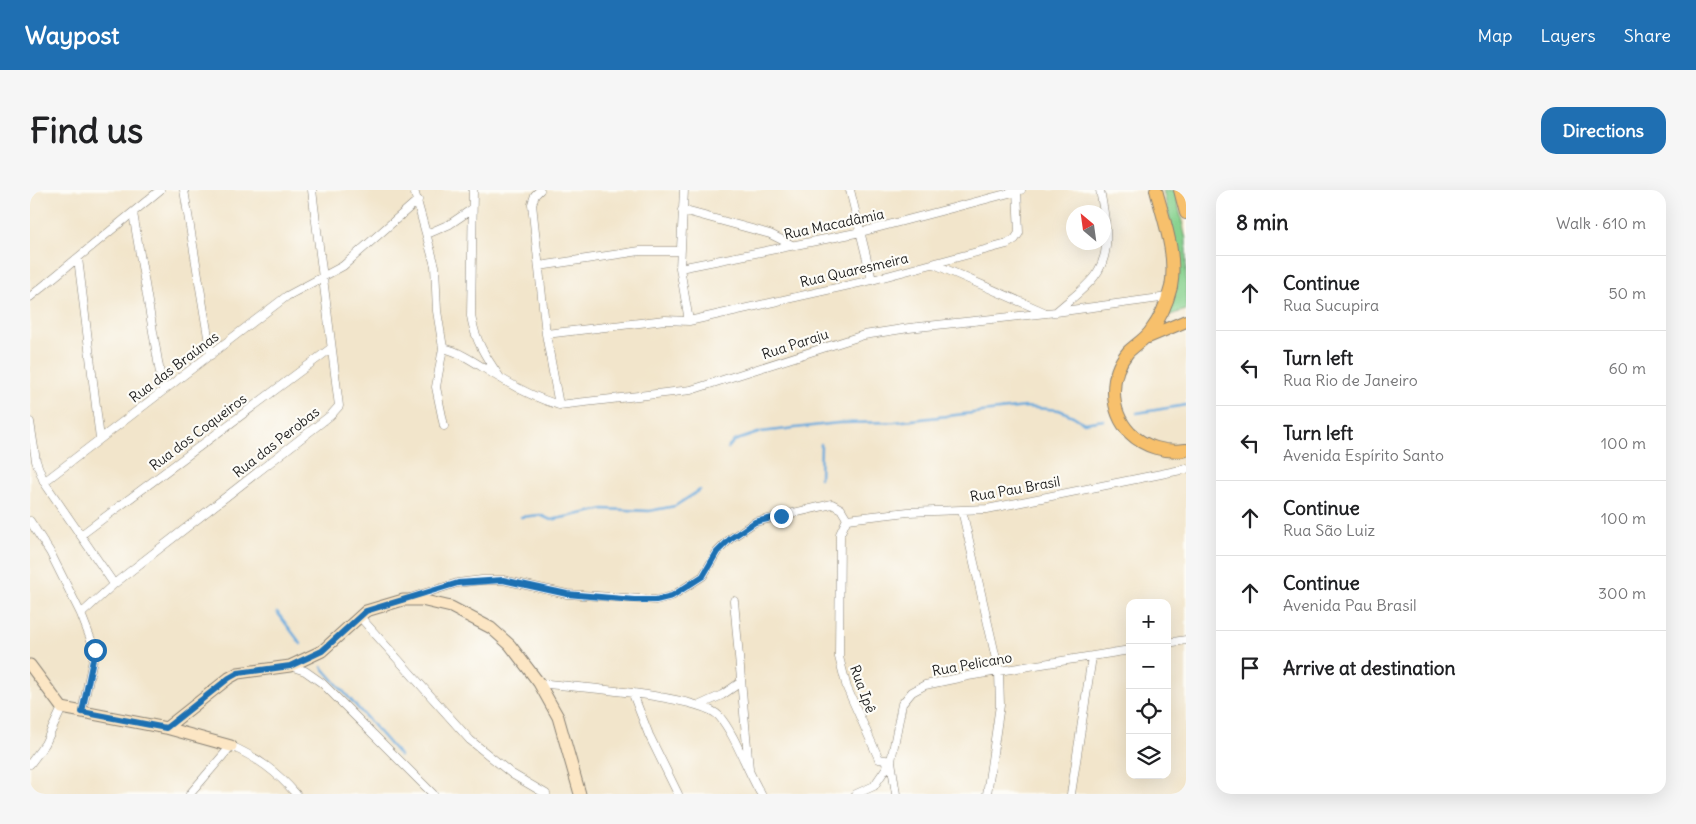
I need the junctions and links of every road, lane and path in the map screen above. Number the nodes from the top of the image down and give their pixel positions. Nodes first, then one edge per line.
1 (160, 190) edge
2 (184, 190) edge
3 (312, 190) edge
4 (414, 190) edge
5 (473, 190) edge
6 (850, 190) edge
7 (1018, 190) edge
8 (1100, 190) edge
9 (1156, 190) edge
10 (1180, 190) edge
11 (682, 191) edge
12 (537, 192) edge
13 (418, 200) junction
14 (472, 208) junction
15 (682, 210) junction
16 (133, 213) junction
17 (1186, 213) edge
18 (861, 232) junction
19 (427, 234) junction
20 (794, 246) junction
21 (680, 251) junction
22 (78, 258) junction
23 (934, 264) junction
24 (539, 266) junction
25 (680, 268) junction
26 (322, 277) junction
27 (872, 280) junction
28 (30, 297) edge
29 (1168, 297) junction
30 (1056, 312) junction
31 (1046, 313) junction
32 (689, 321) junction
33 (1186, 321) edge
34 (546, 334) junction
35 (1142, 341) junction
36 (443, 348) junction
37 (330, 349) junction
38 (211, 355) junction
39 (502, 380) junction
40 (163, 391) junction
41 (559, 404) junction
42 (30, 422) edge
43 (444, 426) dead end
44 (100, 439) junction
45 (1186, 450) edge
46 (1186, 469) edge
47 (44, 482) junction
48 (962, 510) junction
49 (847, 519) junction
50 (30, 521) edge
51 (80, 535) junction
52 (114, 584) junction
53 (404, 600) junction
54 (734, 601) dead end
55 (81, 614) junction
56 (361, 618) junction
57 (1186, 640) edge
58 (1171, 642) edge
59 (1126, 651) edge
60 (1092, 657) junction
61 (30, 665) edge
62 (290, 666) junction
63 (999, 672) junction
64 (539, 682) junction
65 (741, 682) junction
66 (633, 694) junction
67 (700, 705) junction
68 (62, 708) junction
69 (82, 712) junction
70 (166, 728) junction
71 (231, 746) junction
72 (891, 760) junction
73 (30, 764) edge
74 (750, 776) junction
75 (190, 794) edge
76 (295, 794) edge
77 (433, 794) edge
78 (546, 794) edge
79 (580, 794) edge
80 (678, 794) edge
81 (761, 794) edge
82 (856, 794) edge
83 (896, 794) edge
84 (987, 794) edge
85 (1071, 794) edge

1 - 16 street
2 - 38 street
3 - 26 street, Rua das Perobas
4 - 13 street
5 - 14 street
6 - 18 street
7 - 18 street, Rua Macadâmia
7 - 23 street, Rua Quaresmeira
8 - 30 street
9 - 29 main road
10 - 17 main road
11 - 15 street
12 - 24 street
13 - 19 street
13 - 26 street, Rua das Braúnas
14 - 19 street
14 - 39 street
15 - 20 street
15 - 21 street
16 - 22 street
16 - 40 street
18 - 20 street, Rua Macadâmia
18 - 27 street
19 - 36 street
20 - 25 street, Rua Macadâmia
21 - 24 street
21 - 25 street
22 - 28 street
22 - 44 street
23 - 27 street, Rua Quaresmeira
23 - 31 street
24 - 34 street
25 - 32 street
26 - 37 street, Rua das Perobas
26 - 38 street, Rua das Braúnas
27 - 32 street, Rua Quaresmeira
29 - 30 street, Rua Paraju
29 - 35 main road
30 - 31 street, Rua Paraju
31 - 41 street, Rua Paraju
32 - 34 street, Rua Quaresmeira
33 - 35 main road
34 - 41 street
35 - 45 main road
36 - 39 street, Rua Paraju
36 - 43 street
37 - 51 street, Rua dos Coqueiros
37 - 52 street, Rua das Perobas
38 - 40 street, Rua das Braúnas
39 - 41 street, Rua Paraju
40 - 44 street, Rua das Braúnas
42 - 47 street
44 - 47 street, Rua das Braúnas
46 - 48 street, Rua Pau Brasil
47 - 51 street
48 - 49 street, Rua Pau Brasil
48 - 63 street
49 - 53 street
49 - 72 street, Rua Ipê
50 - 55 street
51 - 52 street
52 - 55 street, Rua das Perobas
53 - 56 street
53 - 64 street
54 - 65 street
55 - 69 street
56 - 62 street
56 - 78 street
57 - 58 street
59 - 60 street, Rua Pelicano
60 - 63 street, Rua Pelicano
60 - 85 street
61 - 68 street
62 - 70 street
62 - 77 street
63 - 72 street, Rua Pelicano
63 - 84 street
64 - 66 street
64 - 79 street
65 - 67 street
65 - 74 street
66 - 67 street
66 - 80 street
67 - 74 street
68 - 69 street
68 - 73 street
69 - 70 street
70 - 71 street
71 - 75 street
71 - 76 street
72 - 82 street, Rua Pelicano
72 - 83 street
74 - 81 street

